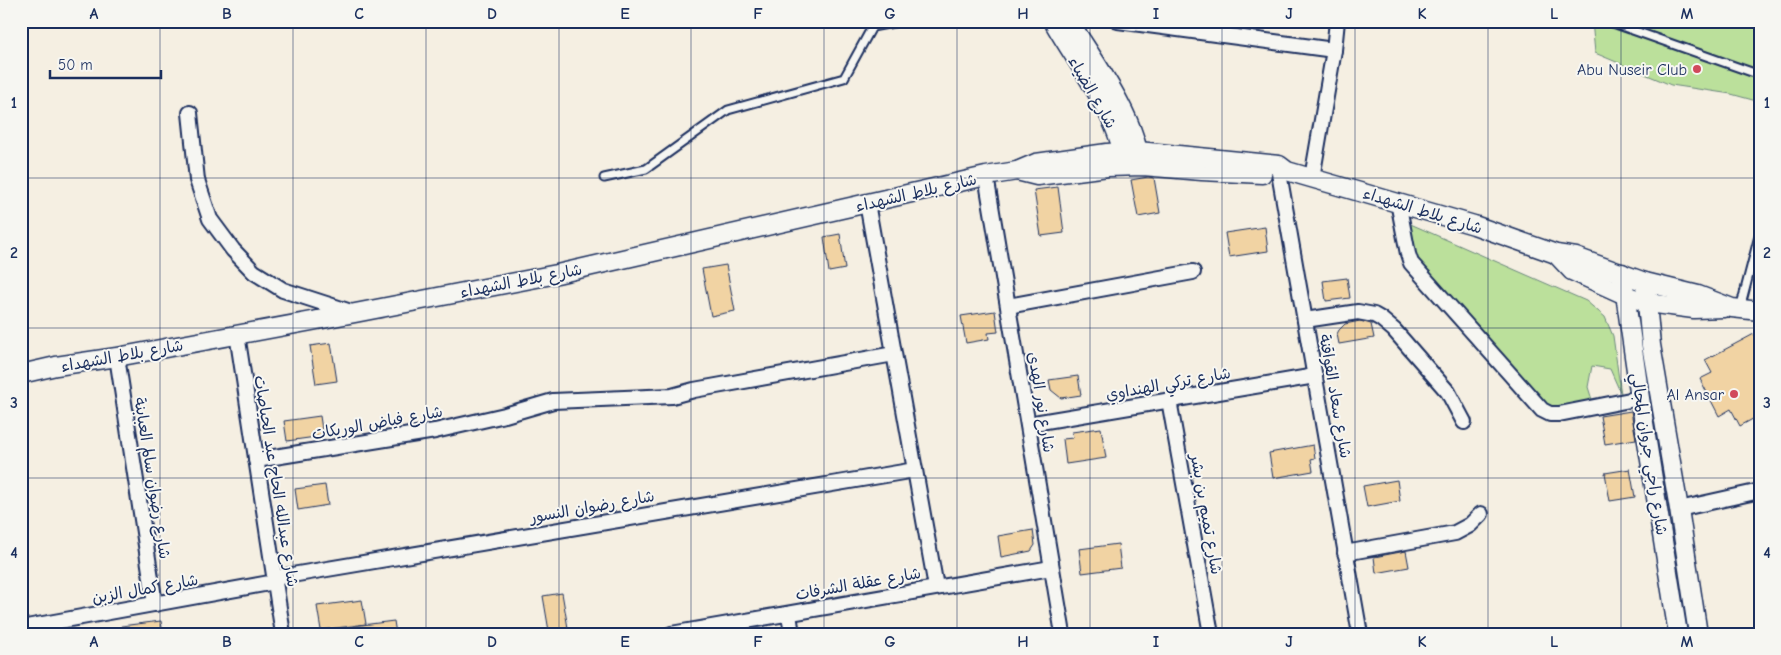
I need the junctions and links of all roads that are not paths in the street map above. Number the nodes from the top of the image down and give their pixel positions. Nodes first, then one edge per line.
1 (904, 21) edge
2 (1053, 21) edge
3 (1069, 21) edge
4 (1118, 21) edge
5 (1337, 21) edge
6 (1607, 21) edge
7 (1334, 50) junction
8 (1760, 75) edge
9 (190, 113) dead end
10 (1131, 159) junction
11 (1282, 170) junction
12 (986, 176) junction
13 (604, 178) dead end
14 (1312, 178) junction
15 (1398, 202) junction
16 (867, 203) junction
17 (1760, 232) edge
18 (1556, 254) junction
19 (1192, 272) dead end
20 (1622, 274) junction
21 (1645, 282) junction
22 (1625, 295) junction
23 (1648, 303) junction
24 (1008, 306) junction
25 (1736, 309) junction
26 (1760, 311) edge
27 (355, 313) junction
28 (1305, 320) junction
29 (237, 334) junction
30 (894, 354) junction
31 (117, 357) junction
32 (21, 374) edge
33 (1315, 376) junction
34 (1640, 398) junction
35 (1169, 400) junction
36 (1464, 422) dead end
37 (1028, 424) junction
38 (256, 460) junction
39 (915, 470) junction
40 (1760, 491) edge
41 (1679, 509) junction
42 (1481, 514) dead end
43 (1345, 553) junction
44 (1687, 560) junction
45 (1667, 563) junction
46 (1051, 568) junction
47 (274, 580) junction
48 (936, 587) junction
49 (155, 604) junction
50 (789, 614) junction
51 (21, 628) edge
52 (283, 634) edge
53 (670, 634) edge
54 (792, 634) edge
55 (1063, 634) edge
56 (1211, 634) edge
57 (1360, 634) edge
58 (1678, 634) edge
59 (1698, 634) edge

1 - 13 lane
2 - 10 street, شارع الضياء
3 - 10 street, شارع الضياء
4 - 7 street
5 - 7 street
6 - 8 lane
7 - 14 street
9 - 27 street
10 - 11 street, شارع بلاط الشهداء
10 - 12 street, شارع بلاط الشهداء
11 - 14 street, شارع بلاط الشهداء
11 - 28 street, شارع سعاد القواقنة
12 - 16 street, شارع بلاط الشهداء
12 - 24 street, شارع نور الهدى
14 - 15 street, شارع بلاط الشهداء
15 - 18 street, شارع بلاط الشهداء
15 - 34 street
16 - 27 street, شارع بلاط الشهداء
16 - 30 street
17 - 25 lane
18 - 20 street, شارع بلاط الشهداء
18 - 22 street, شارع بلاط الشهداء
19 - 24 street
20 - 21 street, شارع بلاط الشهداء
20 - 22 street, شارع راجي جروان المجالي
21 - 23 street, شارع راجي جروان المجالي
21 - 25 street, شارع بلاط الشهداء
22 - 23 street, شارع بلاط الشهداء
22 - 34 street, شارع راجي جروان المجالي
23 - 25 street, شارع بلاط الشهداء
23 - 41 street, شارع راجي جروان المجالي
24 - 37 street, شارع نور الهدى
25 - 26 street, شارع بلاط الشهداء
27 - 29 street, شارع بلاط الشهداء
28 - 33 street, شارع سعاد القواقنة
28 - 36 street
29 - 31 street, شارع بلاط الشهداء
29 - 38 street, شارع عبدالله الحاج عبد الحياصات
30 - 38 street, شارع فياض الوريكات
30 - 39 street
31 - 32 street, شارع بلاط الشهداء
31 - 49 street, شارع رضوان سالم العبابنة
33 - 35 street, شارع تركي الهنداوي
33 - 43 street, شارع سعاد القواقنة
34 - 45 street, شارع راجي جروان المجالي
35 - 37 street, شارع تركي الهنداوي
35 - 56 street, شارع تميم بن بشر
37 - 46 street, شارع نور الهدى
38 - 47 street, شارع عبدالله الحاج عبد الحياصات
39 - 47 street, شارع رضوان النسور
39 - 48 street
40 - 41 street
41 - 44 street, شارع راجي جروان المجالي
42 - 43 street
43 - 57 street, شارع سعاد القواقنة
44 - 45 street
44 - 59 street, شارع راجي جروان المجالي
45 - 58 street, شارع راجي جروان المجالي
46 - 48 street, شارع عقلة الشرفات
46 - 55 street, شارع نور الهدى
47 - 49 street, شارع كمال الزبن
47 - 52 street, شارع عبدالله الحاج عبد الحياصات
48 - 50 street, شارع عقلة الشرفات
49 - 51 street, شارع كمال الزبن
50 - 53 street, شارع عقلة الشرفات
50 - 54 street

